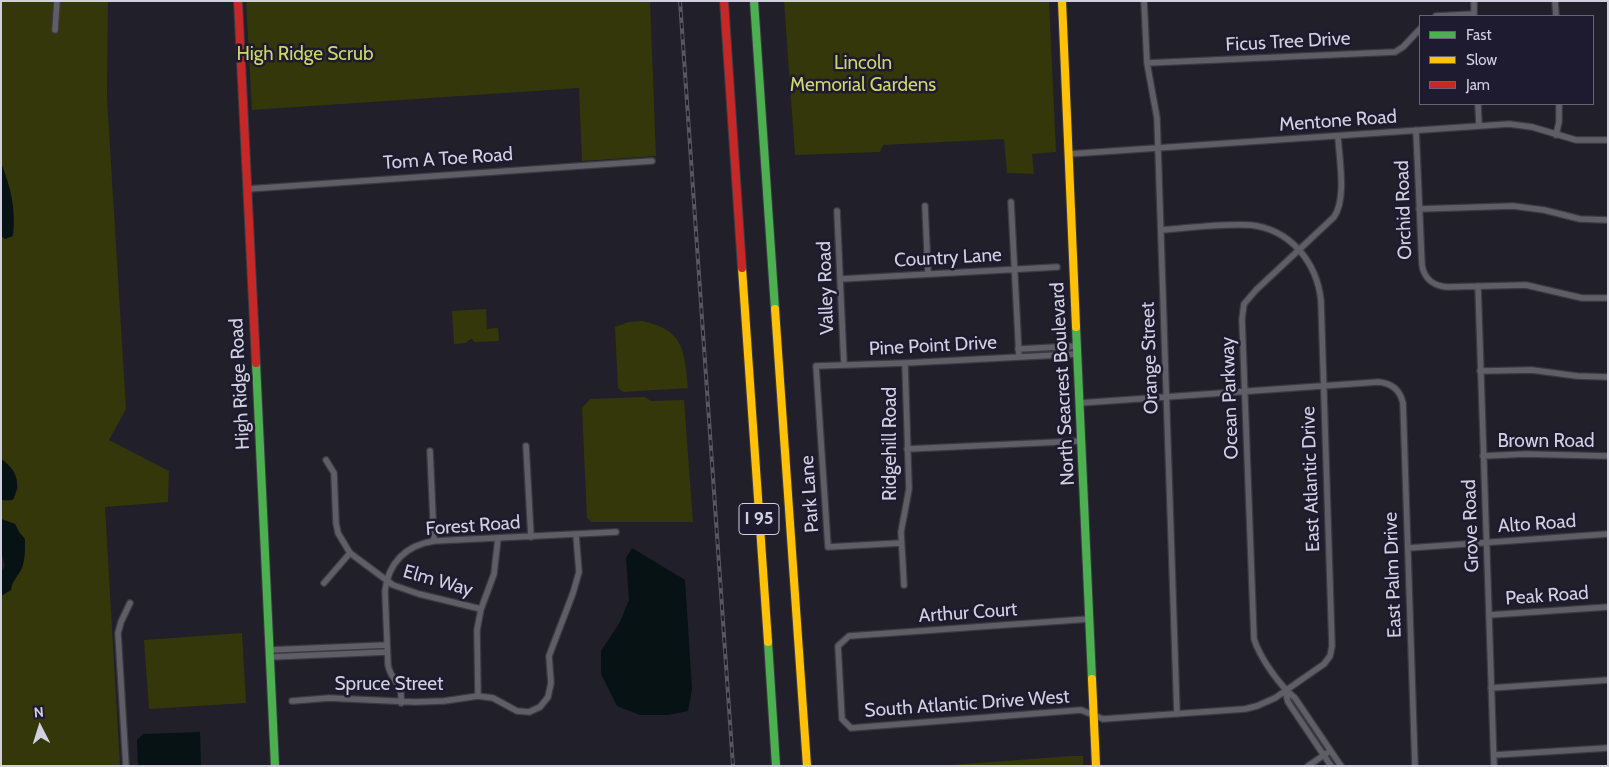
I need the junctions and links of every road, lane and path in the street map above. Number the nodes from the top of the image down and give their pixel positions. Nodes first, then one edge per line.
1 (57, 1) edge
2 (238, 1) edge
3 (724, 1) edge
4 (754, 1) edge
5 (1062, 1) edge
6 (1144, 1) edge
7 (1474, 1) edge
8 (1556, 1) edge
9 (1474, 15) edge
10 (1556, 15) edge
11 (55, 30) dead end
12 (1419, 30) edge
13 (1147, 63) junction
14 (1478, 105) edge
15 (1559, 105) edge
16 (1479, 126) junction
17 (1416, 130) junction
18 (1556, 134) junction
19 (1338, 136) junction
20 (1608, 140) edge
21 (1158, 148) junction
22 (1069, 154) junction
23 (652, 161) dead end
24 (247, 189) junction
25 (1012, 202) dead end
26 (925, 206) dead end
27 (1420, 209) junction
28 (837, 211) dead end
29 (1608, 220) edge
30 (1161, 230) junction
31 (1299, 249) junction
32 (1057, 267) dead end
33 (1015, 269) junction
34 (928, 274) junction
35 (841, 278) junction
36 (1478, 286) junction
37 (1608, 298) edge
38 (1077, 346) junction
39 (1051, 347) junction
40 (1018, 349) junction
41 (1078, 354) junction
42 (1052, 355) junction
43 (1018, 356) junction
44 (905, 363) junction
45 (844, 365) junction
46 (816, 366) joint
47 (1480, 371) junction
48 (1608, 377) edge
49 (1323, 386) junction
50 (1245, 392) junction
51 (1166, 397) junction
52 (1080, 403) junction
53 (1081, 442) junction
54 (526, 446) dead end
55 (908, 449) junction
56 (430, 451) dead end
57 (1483, 456) junction
58 (1608, 456) edge
59 (326, 460) dead end
60 (616, 532) dead end
61 (1608, 534) edge
62 (576, 535) junction
63 (531, 537) junction
64 (498, 538) junction
65 (434, 541) junction
66 (901, 543) junction
67 (1486, 543) junction
68 (1408, 548) junction
69 (350, 553) junction
70 (387, 579) junction
71 (324, 583) dead end
72 (904, 585) dead end
73 (130, 603) dead end
74 (1608, 607) edge
75 (481, 609) junction
76 (1488, 615) junction
77 (1089, 619) junction
78 (849, 636) joint
79 (387, 645) junction
80 (334, 647) junction
81 (387, 652) junction
82 (270, 654) junction
83 (334, 654) junction
84 (1608, 680) edge
85 (1491, 688) junction
86 (1286, 690) junction
87 (478, 696) junction
88 (292, 701) dead end
89 (401, 703) junction
90 (1177, 714) junction
91 (1094, 715) junction
92 (1608, 748) edge
93 (1330, 750) junction
94 (1324, 755) junction
95 (1494, 755) junction
96 (126, 766) edge
97 (275, 766) edge
98 (776, 766) edge
99 (807, 766) edge
100 (1096, 766) edge
101 (1308, 766) edge
102 (1331, 766) edge
103 (1341, 766) edge
104 (1415, 766) edge
105 (1494, 766) edge

1 - 11 street
2 - 24 main road, High Ridge Road
3 - 98 main road, I 95
4 - 99 main road, I 95
5 - 22 main road, North Seacrest Boulevard
6 - 13 street, Orange Street
7 - 9 street
8 - 10 street
12 - 13 street, Ficus Tree Drive
13 - 21 street, Orange Street
14 - 16 street
15 - 18 street
16 - 17 street, Mentone Road
16 - 18 street, Mentone Road
17 - 19 street, Mentone Road
17 - 27 street, Orchid Road
18 - 20 street, Mentone Road
19 - 21 street, Mentone Road
19 - 31 street, Ocean Parkway
21 - 22 street, Mentone Road
21 - 30 street, Orange Street
22 - 38 main road, North Seacrest Boulevard
23 - 24 street, Tom A Toe Road
24 - 82 main road, High Ridge Road
25 - 33 street
26 - 34 street
27 - 29 street
27 - 36 street, Orchid Road
28 - 35 street, Valley Road
30 - 31 street, East Atlantic Drive
30 - 51 street, Orange Street
31 - 49 street, East Atlantic Drive
31 - 50 street, Ocean Parkway
32 - 33 street, Country Lane
33 - 34 street, Country Lane
33 - 40 street
34 - 35 street, Country Lane
35 - 45 street, Valley Road
36 - 37 street
36 - 47 street, Grove Road
38 - 39 street, Pine Point Drive
38 - 41 main road, North Seacrest Boulevard
39 - 40 street, Pine Point Drive
39 - 42 street
40 - 43 street
41 - 42 street, Pine Point Drive
41 - 52 main road, North Seacrest Boulevard
42 - 43 street, Pine Point Drive
43 - 44 street, Pine Point Drive
44 - 45 street, Pine Point Drive
44 - 55 street, Ridgehill Road
45 - 46 street, Pine Point Drive
46 - 66 street, Park Lane
47 - 48 street
47 - 57 street, Grove Road
49 - 50 street
49 - 68 street, East Palm Drive
49 - 86 street, East Atlantic Drive
50 - 51 street
50 - 86 street, Ocean Parkway
51 - 52 street
51 - 90 street, Orange Street
52 - 53 main road, North Seacrest Boulevard
53 - 55 street
53 - 77 main road, North Seacrest Boulevard
54 - 63 street
55 - 66 street, Ridgehill Road
56 - 65 street
57 - 58 street, Brown Road
57 - 67 street, Grove Road
59 - 69 street
60 - 62 street, Forest Road
61 - 67 street, Alto Road
62 - 63 street, Forest Road
62 - 87 street, Spruce Street
63 - 64 street, Forest Road
64 - 65 street, Forest Road
64 - 75 street
65 - 70 street, Forest Road
66 - 72 street, Ridgehill Road
67 - 68 street, Alto Road
67 - 76 street, Grove Road
68 - 104 street, East Palm Drive
69 - 70 street, Elm Way
69 - 71 street
70 - 75 street, Elm Way
70 - 79 street, Forest Road
73 - 96 street
74 - 76 street, Peak Road
75 - 87 street
76 - 85 street, Grove Road
77 - 78 street, Arthur Court
77 - 91 main road, North Seacrest Boulevard
78 - 91 street, South Atlantic Drive West
79 - 80 street
79 - 81 street, Forest Road
80 - 82 street
80 - 83 street
81 - 83 street
81 - 89 street, Forest Road
82 - 83 street
82 - 97 main road, High Ridge Road
84 - 85 street
85 - 95 street, Grove Road
86 - 90 street, East Atlantic Drive
86 - 93 street, Ocean Parkway
86 - 94 street, Ocean Parkway
87 - 89 street, Spruce Street
88 - 89 street, Spruce Street
90 - 91 street, East Atlantic Drive
91 - 100 main road, North Seacrest Boulevard
92 - 95 street
93 - 94 street
93 - 103 street, Ocean Parkway
94 - 101 street
94 - 102 street, Ocean Parkway
95 - 105 street, Grove Road

